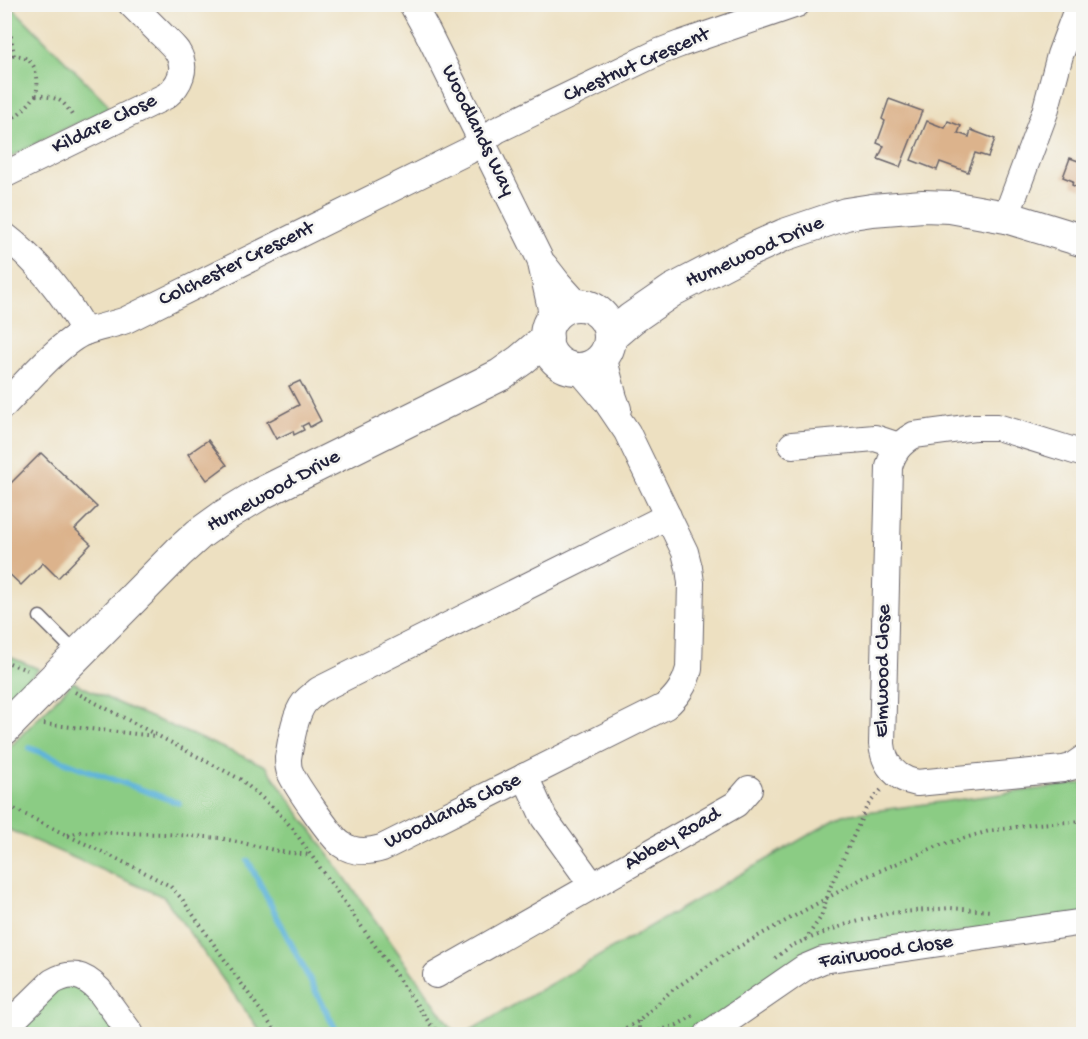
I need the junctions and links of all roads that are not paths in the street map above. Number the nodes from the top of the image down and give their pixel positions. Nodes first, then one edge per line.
1 (131, 4) edge
2 (412, 4) edge
3 (797, 4) edge
4 (1079, 4) edge
5 (482, 141) junction
6 (4, 175) edge
7 (1006, 217) junction
8 (4, 235) edge
9 (1083, 241) edge
10 (85, 332) junction
11 (578, 337) junction
12 (4, 405) edge
13 (792, 445) dead end
14 (899, 446) junction
15 (1083, 454) edge
16 (668, 516) junction
17 (40, 616) dead end
18 (77, 654) junction
19 (14, 719) edge
20 (1083, 758) edge
21 (525, 776) junction
22 (749, 789) dead end
23 (593, 886) junction
24 (1083, 922) edge
25 (436, 975) dead end
26 (4, 1029) edge
27 (131, 1035) edge
28 (708, 1035) edge

1 - 6 street, Kildare Close
2 - 5 street, Woodlands Way
3 - 5 street, Chestnut Crescent
4 - 7 street
5 - 10 street, Colchester Crescent
5 - 11 street, Woodlands Way
7 - 9 street, Humewood Drive
7 - 11 street, Humewood Drive
8 - 10 street
10 - 12 street, Colchester Crescent
11 - 16 street, Woodlands Close
11 - 18 street, Humewood Drive
13 - 14 street
14 - 15 street
14 - 20 street, Elmwood Close
16 - 21 street, Woodlands Close
16 - 21 street, Woodlands Close
17 - 18 lane
18 - 19 street, Humewood Drive
21 - 23 street
22 - 23 street, Abbey Road
23 - 25 street, Abbey Road
24 - 28 street, Fairwood Close
26 - 27 street

